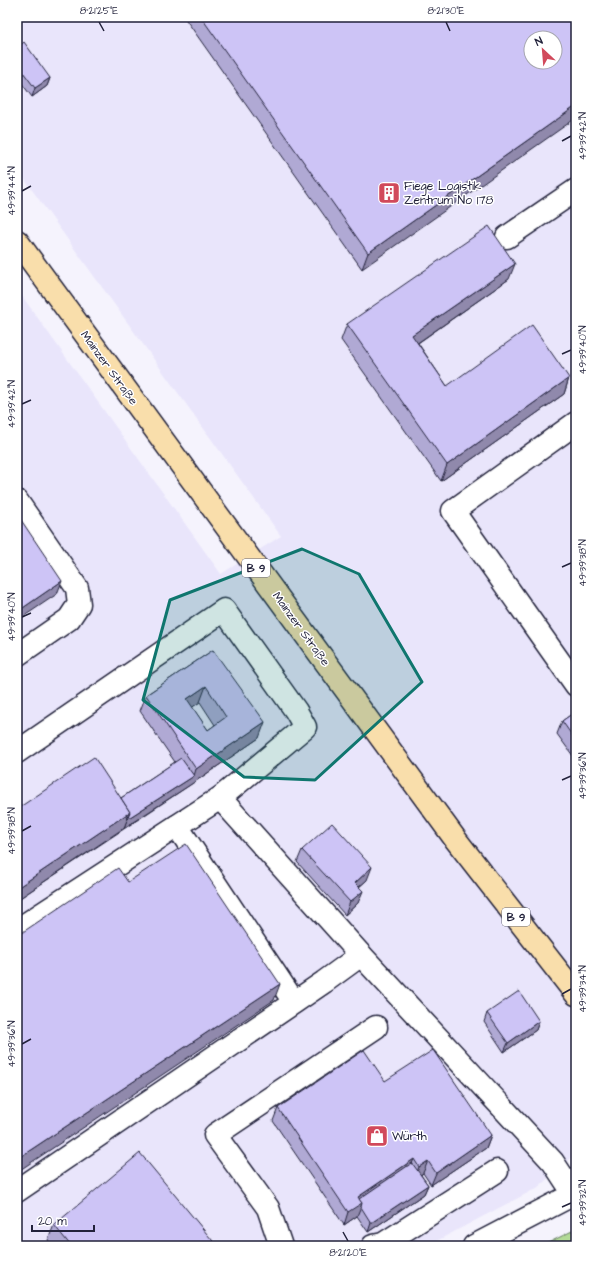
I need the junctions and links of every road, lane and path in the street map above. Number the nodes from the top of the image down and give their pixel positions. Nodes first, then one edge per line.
1 (576, 190) edge
2 (507, 237) dead end
3 (17, 242) edge
4 (576, 423) edge
5 (17, 501) edge
6 (17, 655) edge
7 (576, 686) edge
8 (17, 752) edge
9 (220, 798) junction
10 (177, 826) junction
11 (17, 930) edge
12 (361, 955) junction
13 (576, 994) edge
14 (294, 1002) junction
15 (376, 1027) dead end
16 (497, 1171) dead end
17 (17, 1191) edge
18 (575, 1193) edge
19 (284, 1245) edge
20 (373, 1246) edge
21 (474, 1246) edge

1 - 2 street
3 - 13 main road, Mainzer Straße / B 9
4 - 7 street
5 - 6 street
8 - 9 street
9 - 10 street
9 - 12 street
10 - 11 street
10 - 14 street
12 - 14 street
12 - 18 street
14 - 17 street
15 - 19 street
16 - 20 street
18 - 21 street

